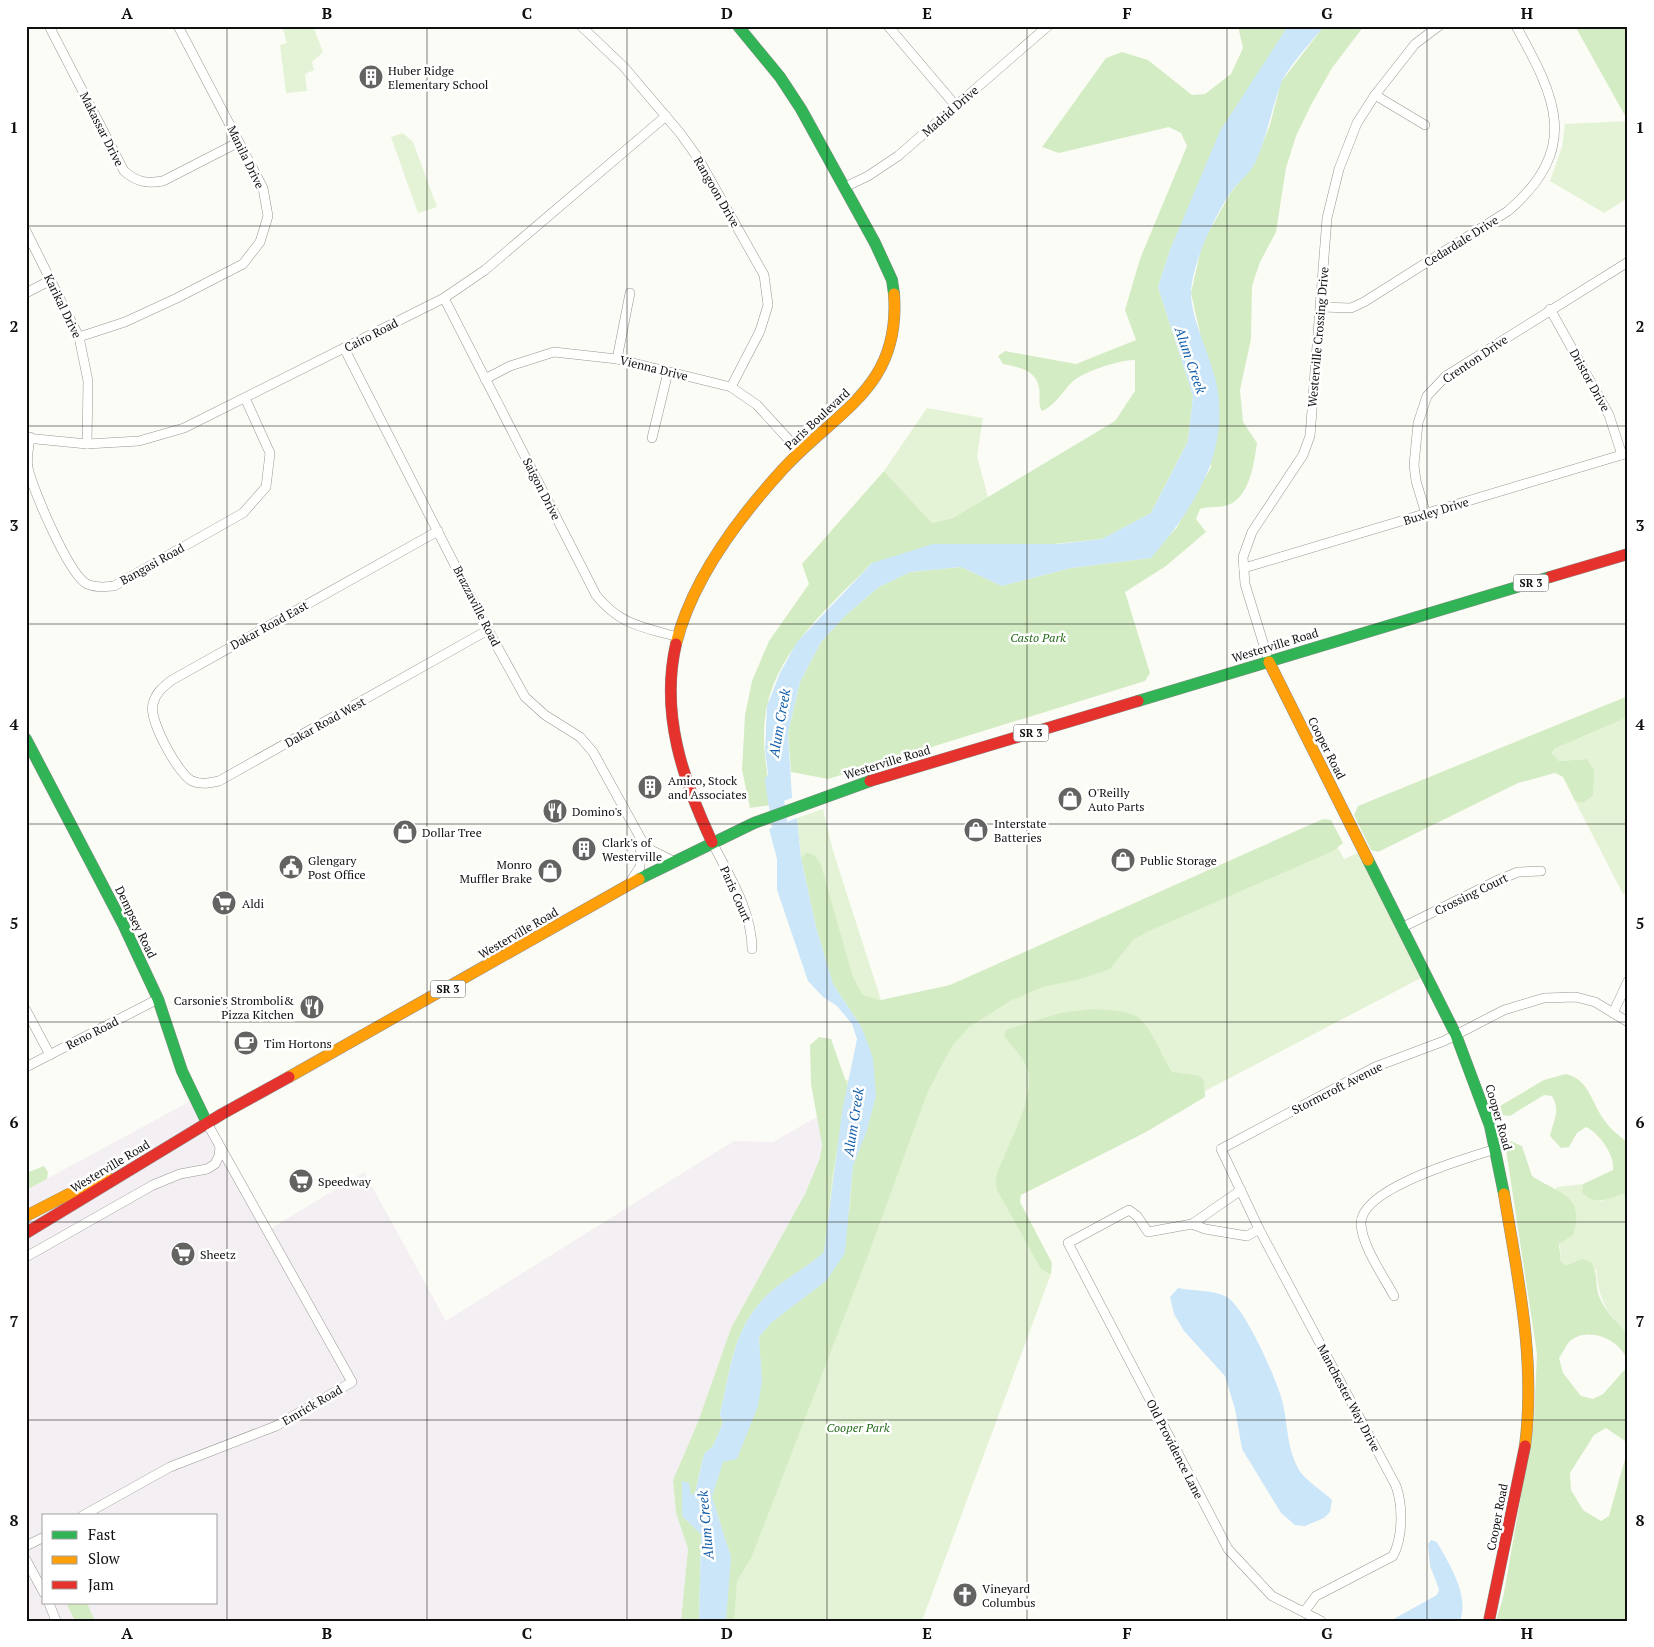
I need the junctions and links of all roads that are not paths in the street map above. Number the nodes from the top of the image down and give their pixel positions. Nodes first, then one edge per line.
1 (50, 26) edge
2 (178, 26) edge
3 (581, 26) edge
4 (738, 26) edge
5 (888, 26) edge
6 (1048, 26) edge
7 (1439, 26) edge
8 (1516, 26) edge
9 (1037, 30) edge
10 (1375, 95) junction
11 (956, 106) junction
12 (666, 116) junction
13 (1425, 125) dead end
14 (239, 142) junction
15 (845, 187) junction
16 (26, 231) edge
17 (1628, 262) edge
18 (51, 280) junction
19 (26, 293) edge
20 (630, 293) dead end
21 (444, 298) junction
22 (1321, 307) junction
23 (1550, 309) junction
24 (79, 338) junction
25 (344, 348) junction
26 (617, 359) junction
27 (668, 372) junction
28 (486, 379) junction
29 (731, 388) junction
30 (245, 398) junction
31 (28, 438) edge
32 (652, 438) dead end
33 (87, 444) junction
34 (800, 452) junction
35 (1625, 454) edge
36 (1426, 514) junction
37 (438, 531) junction
38 (1628, 554) edge
39 (1244, 568) junction
40 (488, 630) junction
41 (678, 637) junction
42 (1268, 662) junction
43 (26, 738) edge
44 (170, 750) joint
45 (31, 757) edge
46 (641, 839) junction
47 (712, 842) junction
48 (673, 861) junction
49 (1541, 870) dead end
50 (627, 887) junction
51 (1403, 928) junction
52 (752, 949) dead end
53 (1628, 980) edge
54 (158, 999) junction
55 (26, 1010) edge
56 (1613, 1013) junction
57 (1628, 1022) edge
58 (1456, 1035) junction
59 (50, 1055) junction
60 (26, 1068) edge
61 (207, 1123) junction
62 (220, 1146) junction
63 (1221, 1149) joint
64 (1496, 1149) junction
65 (1241, 1190) junction
66 (26, 1216) edge
67 (1192, 1224) junction
68 (1259, 1229) junction
69 (26, 1233) edge
70 (26, 1257) edge
71 (1394, 1296) dead end
72 (86, 1514) edge
73 (42, 1538) edge
74 (26, 1546) edge
75 (26, 1560) edge
76 (42, 1590) edge
77 (49, 1604) edge
78 (1304, 1612) junction
79 (56, 1621) edge
80 (1321, 1621) edge
81 (1489, 1621) edge

1 - 14 street, Makassar Drive
2 - 14 street, Manila Drive
3 - 12 street, Rangoon Drive
4 - 15 main road, Paris Boulevard
5 - 11 street
6 - 9 street, Madrid Drive
7 - 10 street, Westerville Crossing Drive
8 - 22 street, Cedardale Drive
9 - 11 street, Madrid Drive
10 - 13 street
10 - 22 street, Westerville Crossing Drive
11 - 15 street, Madrid Drive
12 - 21 street, Cairo Road
12 - 29 street, Rangoon Drive
14 - 24 street, Manila Drive
15 - 34 main road, Paris Boulevard
16 - 18 street, Karikal Drive
17 - 23 street, Crenton Drive
18 - 19 street
18 - 24 street, Karikal Drive
20 - 26 street
21 - 25 street, Cairo Road
21 - 28 street, Saigon Drive
22 - 39 street, Westerville Crossing Drive
23 - 35 street, Dristor Drive
23 - 36 street, Crenton Drive
24 - 33 street, Karikal Drive
25 - 30 street, Cairo Road
25 - 37 street, Brazzaville Road
26 - 27 street, Vienna Drive
26 - 28 street, Vienna Drive
27 - 29 street, Vienna Drive
27 - 32 street
28 - 41 street, Saigon Drive
29 - 34 street, Vienna Drive
30 - 31 street, Bangasi Road
30 - 33 street, Cairo Road
31 - 33 street, Cairo Road
34 - 41 main road, Paris Boulevard
35 - 36 street, Buxley Drive
36 - 39 street, Buxley Drive
37 - 40 street, Brazzaville Road
37 - 44 street, Dakar Road East
38 - 42 main road, Westerville Road / SR 3
39 - 42 street, Westerville Crossing Drive
40 - 44 street, Dakar Road West
40 - 46 street, Brazzaville Road
41 - 47 main road, Paris Boulevard
42 - 47 main road, Westerville Road / SR 3
42 - 51 main road, Cooper Road
43 - 45 main road, Dempsey Road
45 - 54 main road, Dempsey Road
46 - 48 street, Brazzaville Road
46 - 50 street
47 - 48 main road, Westerville Road / SR 3
47 - 52 street, Paris Court
48 - 50 main road, Westerville Road / SR 3
49 - 51 street, Crossing Court
50 - 61 main road, Westerville Road / SR 3
51 - 58 main road, Cooper Road
53 - 56 street
54 - 59 street, Reno Road
54 - 61 main road, Dempsey Road
55 - 59 street
56 - 57 street, Stormcroft Avenue
56 - 58 street, Stormcroft Avenue
58 - 63 street, Stormcroft Avenue
58 - 64 main road, Cooper Road
59 - 60 street, Reno Road
61 - 62 street, Emrick Road
61 - 66 main road, Westerville Road / SR 3
61 - 69 main road, Westerville Road / SR 3
62 - 70 street
62 - 72 street, Emrick Road
63 - 65 street, Manchester Way Drive
64 - 71 street
64 - 81 main road, Cooper Road
65 - 67 street
65 - 68 street, Manchester Way Drive
67 - 68 street
67 - 78 street, Old Providence Lane
68 - 78 street, Manchester Way Drive
73 - 74 street
75 - 76 street
77 - 79 street
78 - 80 street, Old Providence Lane

